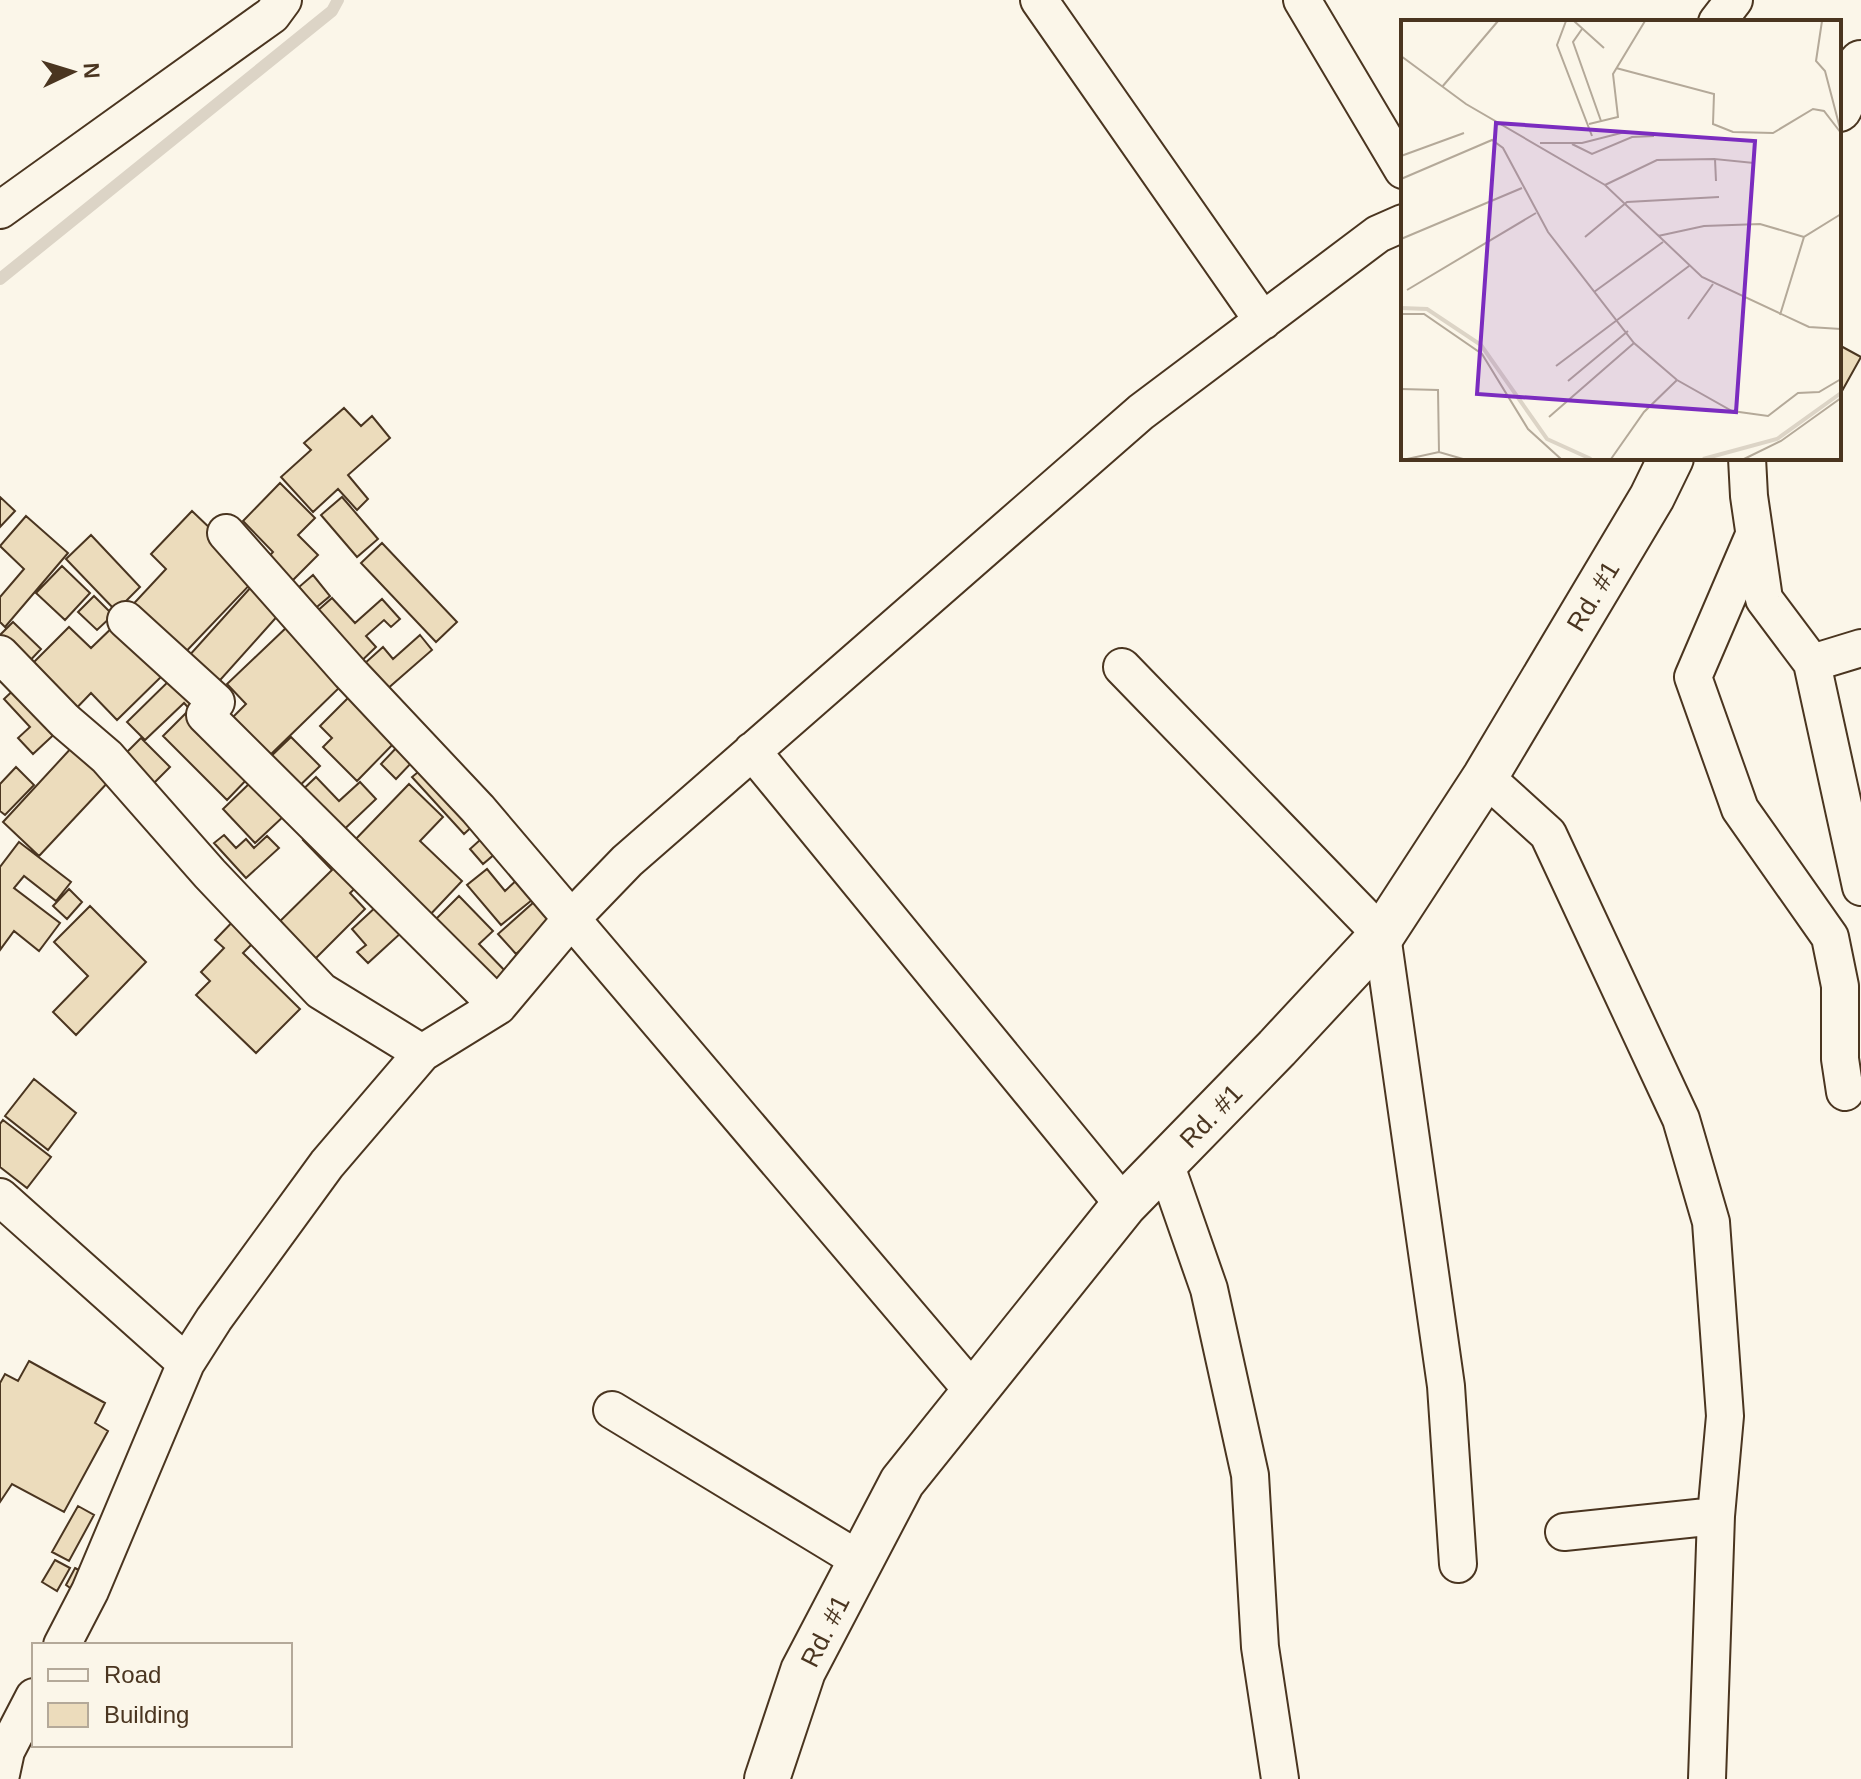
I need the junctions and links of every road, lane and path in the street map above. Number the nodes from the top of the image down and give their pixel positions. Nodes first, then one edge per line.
1 (283, 0) edge
2 (1039, 0) edge
3 (1302, 0) edge
4 (1734, 0) edge
5 (1719, 20) edge
6 (1861, 63) edge
7 (1841, 105) edge
8 (1401, 167) edge
9 (0, 210) edge
10 (1401, 224) edge
11 (1263, 321) junction
12 (1670, 460) edge
13 (1747, 460) edge
14 (226, 533) dead end
15 (1754, 535) junction
16 (126, 620) dead end
17 (1861, 648) edge
18 (0, 654) edge
19 (1812, 663) junction
20 (1122, 667) dead end
21 (752, 751) junction
22 (1485, 777) junction
23 (1861, 887) edge
24 (572, 918) junction
25 (1382, 935) junction
26 (498, 1006) junction
27 (422, 1053) junction
28 (1845, 1092) dead end
29 (1165, 1163) junction
30 (0, 1197) edge
31 (1124, 1205) junction
32 (186, 1363) junction
33 (973, 1391) junction
34 (612, 1410) dead end
35 (1716, 1516) junction
36 (1564, 1532) dead end
37 (861, 1561) junction
38 (1458, 1564) dead end
39 (63, 1643) edge
40 (32, 1701) edge
41 (0, 1779) edge
42 (767, 1779) edge
43 (1280, 1779) edge
44 (1707, 1779) edge

1 - 9 street
2 - 11 street
3 - 8 street
4 - 5 street
6 - 7 main road
10 - 11 street
11 - 21 street
12 - 22 main road, Rd. #1
13 - 15 street
14 - 24 street
15 - 19 street
15 - 28 street
16 - 26 street
17 - 19 street
18 - 27 street
19 - 23 street
20 - 25 street
21 - 24 street
21 - 31 street
22 - 25 main road, Rd. #1
22 - 35 street
24 - 26 street
24 - 33 street
25 - 29 main road, Rd. #1
25 - 38 street
26 - 27 street
27 - 32 street
29 - 31 main road, Rd. #1
29 - 43 street
30 - 32 street
31 - 33 main road, Rd. #1
32 - 39 street
33 - 37 main road, Rd. #1
34 - 37 street
35 - 36 street
35 - 44 street
37 - 42 main road, Rd. #1
40 - 41 street

